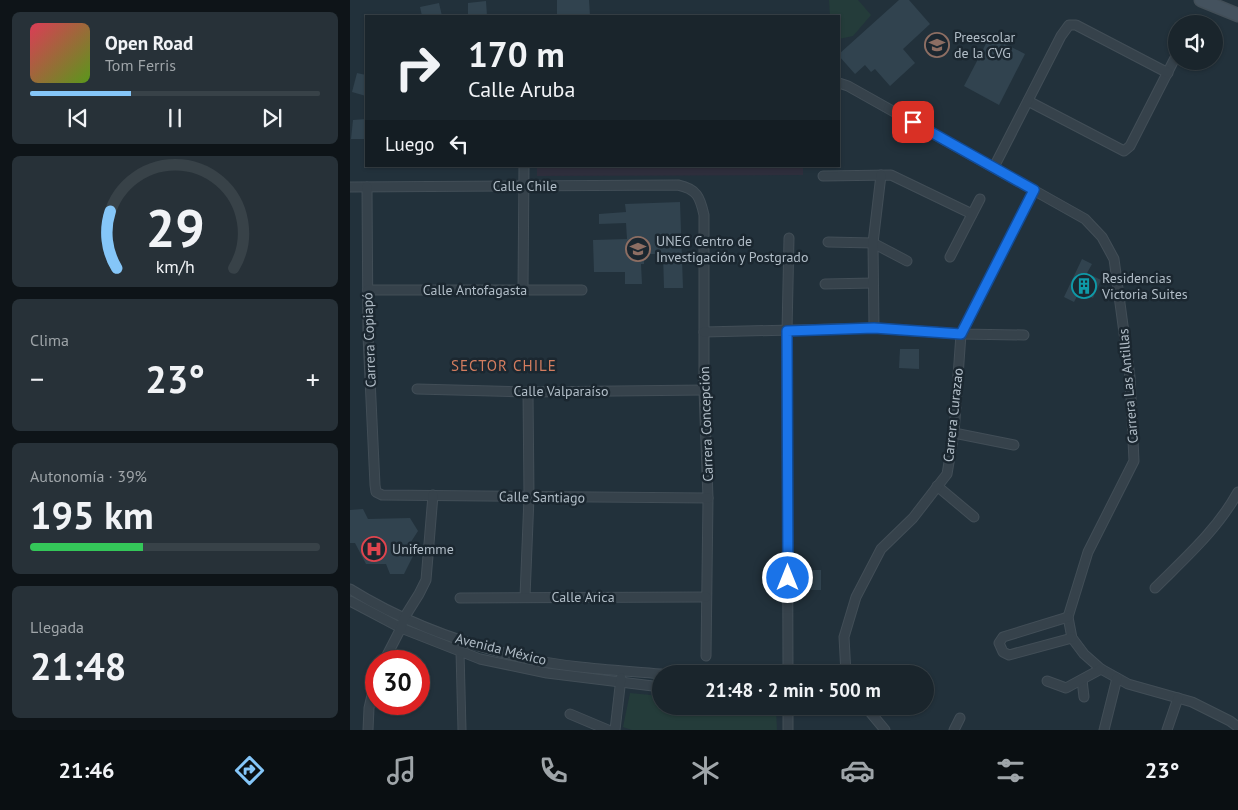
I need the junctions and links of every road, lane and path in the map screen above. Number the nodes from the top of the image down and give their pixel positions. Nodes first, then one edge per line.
1 (1201, 0) edge
2 (1238, 16) edge
3 (1169, 70) edge
4 (1168, 73) junction
5 (840, 83) edge
6 (1028, 101) junction
7 (524, 167) edge
8 (994, 168) junction
9 (881, 175) junction
10 (823, 176) dead end
11 (524, 186) junction
12 (350, 187) edge
13 (367, 187) junction
14 (1034, 190) junction
15 (697, 194) joint
16 (980, 199) dead end
17 (972, 214) junction
18 (790, 238) dead end
19 (828, 242) dead end
20 (873, 243) junction
21 (950, 257) dead end
22 (907, 261) dead end
23 (873, 283) junction
24 (825, 284) dead end
25 (368, 290) junction
26 (523, 290) junction
27 (582, 290) dead end
28 (874, 328) junction
29 (787, 331) junction
30 (704, 332) junction
31 (961, 334) junction
32 (1024, 335) dead end
33 (417, 389) dead end
34 (704, 390) junction
35 (528, 392) junction
36 (954, 433) junction
37 (1014, 445) dead end
38 (937, 486) junction
39 (376, 492) joint
40 (1238, 492) edge
41 (433, 495) junction
42 (530, 497) junction
43 (708, 498) junction
44 (974, 517) dead end
45 (1155, 588) dead end
46 (350, 589) edge
47 (706, 596) junction
48 (525, 597) junction
49 (460, 598) dead end
50 (350, 601) edge
51 (1068, 617) junction
52 (404, 618) junction
53 (401, 628) junction
54 (1072, 638) junction
55 (390, 650) edge
56 (460, 651) junction
57 (706, 656) dead end
58 (788, 665) edge
59 (846, 665) edge
60 (1101, 669) junction
61 (621, 670) junction
62 (652, 673) edge
63 (1117, 678) junction
64 (1082, 680) junction
65 (1047, 681) dead end
66 (620, 683) junction
67 (652, 686) edge
68 (1084, 698) dead end
69 (1178, 698) junction
70 (570, 714) dead end
71 (369, 715) edge
72 (788, 715) edge
73 (872, 715) edge
74 (960, 718) dead end
75 (1238, 727) edge
76 (368, 730) edge
77 (462, 730) edge
78 (608, 730) edge
79 (615, 730) edge
80 (788, 730) edge
81 (885, 730) edge
82 (954, 730) edge
83 (1104, 730) edge
84 (1167, 730) edge

1 - 2 main road
3 - 4 street
4 - 6 street
4 - 6 street
5 - 8 street, Carrera Las Antillas
6 - 8 street
7 - 11 street
8 - 14 street, Carrera Las Antillas
9 - 10 street
9 - 17 street
9 - 20 street
11 - 13 street, Calle Chile
11 - 15 street, Calle Chile
11 - 26 street
12 - 13 street, Calle Chile
13 - 25 street, Carrera Copiapó
14 - 31 street
14 - 51 street, Carrera Las Antillas
15 - 30 street, Carrera Concepción
16 - 17 street
17 - 21 street
18 - 29 street
19 - 20 street
20 - 22 street
20 - 23 street
23 - 24 street
23 - 28 street
25 - 26 street, Calle Antofagasta
25 - 39 street, Carrera Copiapó
26 - 27 street, Calle Antofagasta
28 - 29 street
28 - 31 street
29 - 30 street
29 - 58 street
30 - 34 street, Carrera Concepción
31 - 32 street
31 - 36 street, Carrera Curazao
33 - 35 street, Calle Valparaíso
34 - 35 street, Calle Valparaíso
34 - 43 street, Carrera Concepción
35 - 42 street
36 - 37 street
36 - 38 street, Carrera Curazao
38 - 44 street
38 - 59 street, Carrera Curazao
39 - 41 street, Calle Santiago
40 - 45 street
41 - 42 street, Calle Santiago
41 - 52 street
42 - 43 street, Calle Santiago
42 - 48 street
43 - 47 street, Carrera Concepción
46 - 52 street, Avenida México
47 - 48 street, Calle Arica
47 - 57 street, Carrera Concepción
48 - 49 street, Calle Arica
50 - 53 street, Avenida México
51 - 54 street, Carrera Las Antillas
51 - 54 street
52 - 53 street
52 - 61 street, Avenida México
53 - 55 street
53 - 56 street, Avenida México
54 - 60 street, Carrera Las Antillas
56 - 66 street, Avenida México
56 - 77 street
60 - 63 street, Carrera Las Antillas
60 - 64 street
61 - 62 street, Avenida México
61 - 66 street
63 - 69 street, Carrera Las Antillas
63 - 83 street
64 - 65 street
64 - 68 street
66 - 67 street, Avenida México
66 - 79 street
69 - 75 street, Carrera Las Antillas
69 - 84 street
70 - 78 street
71 - 76 street
72 - 80 street
73 - 81 street
74 - 82 street

